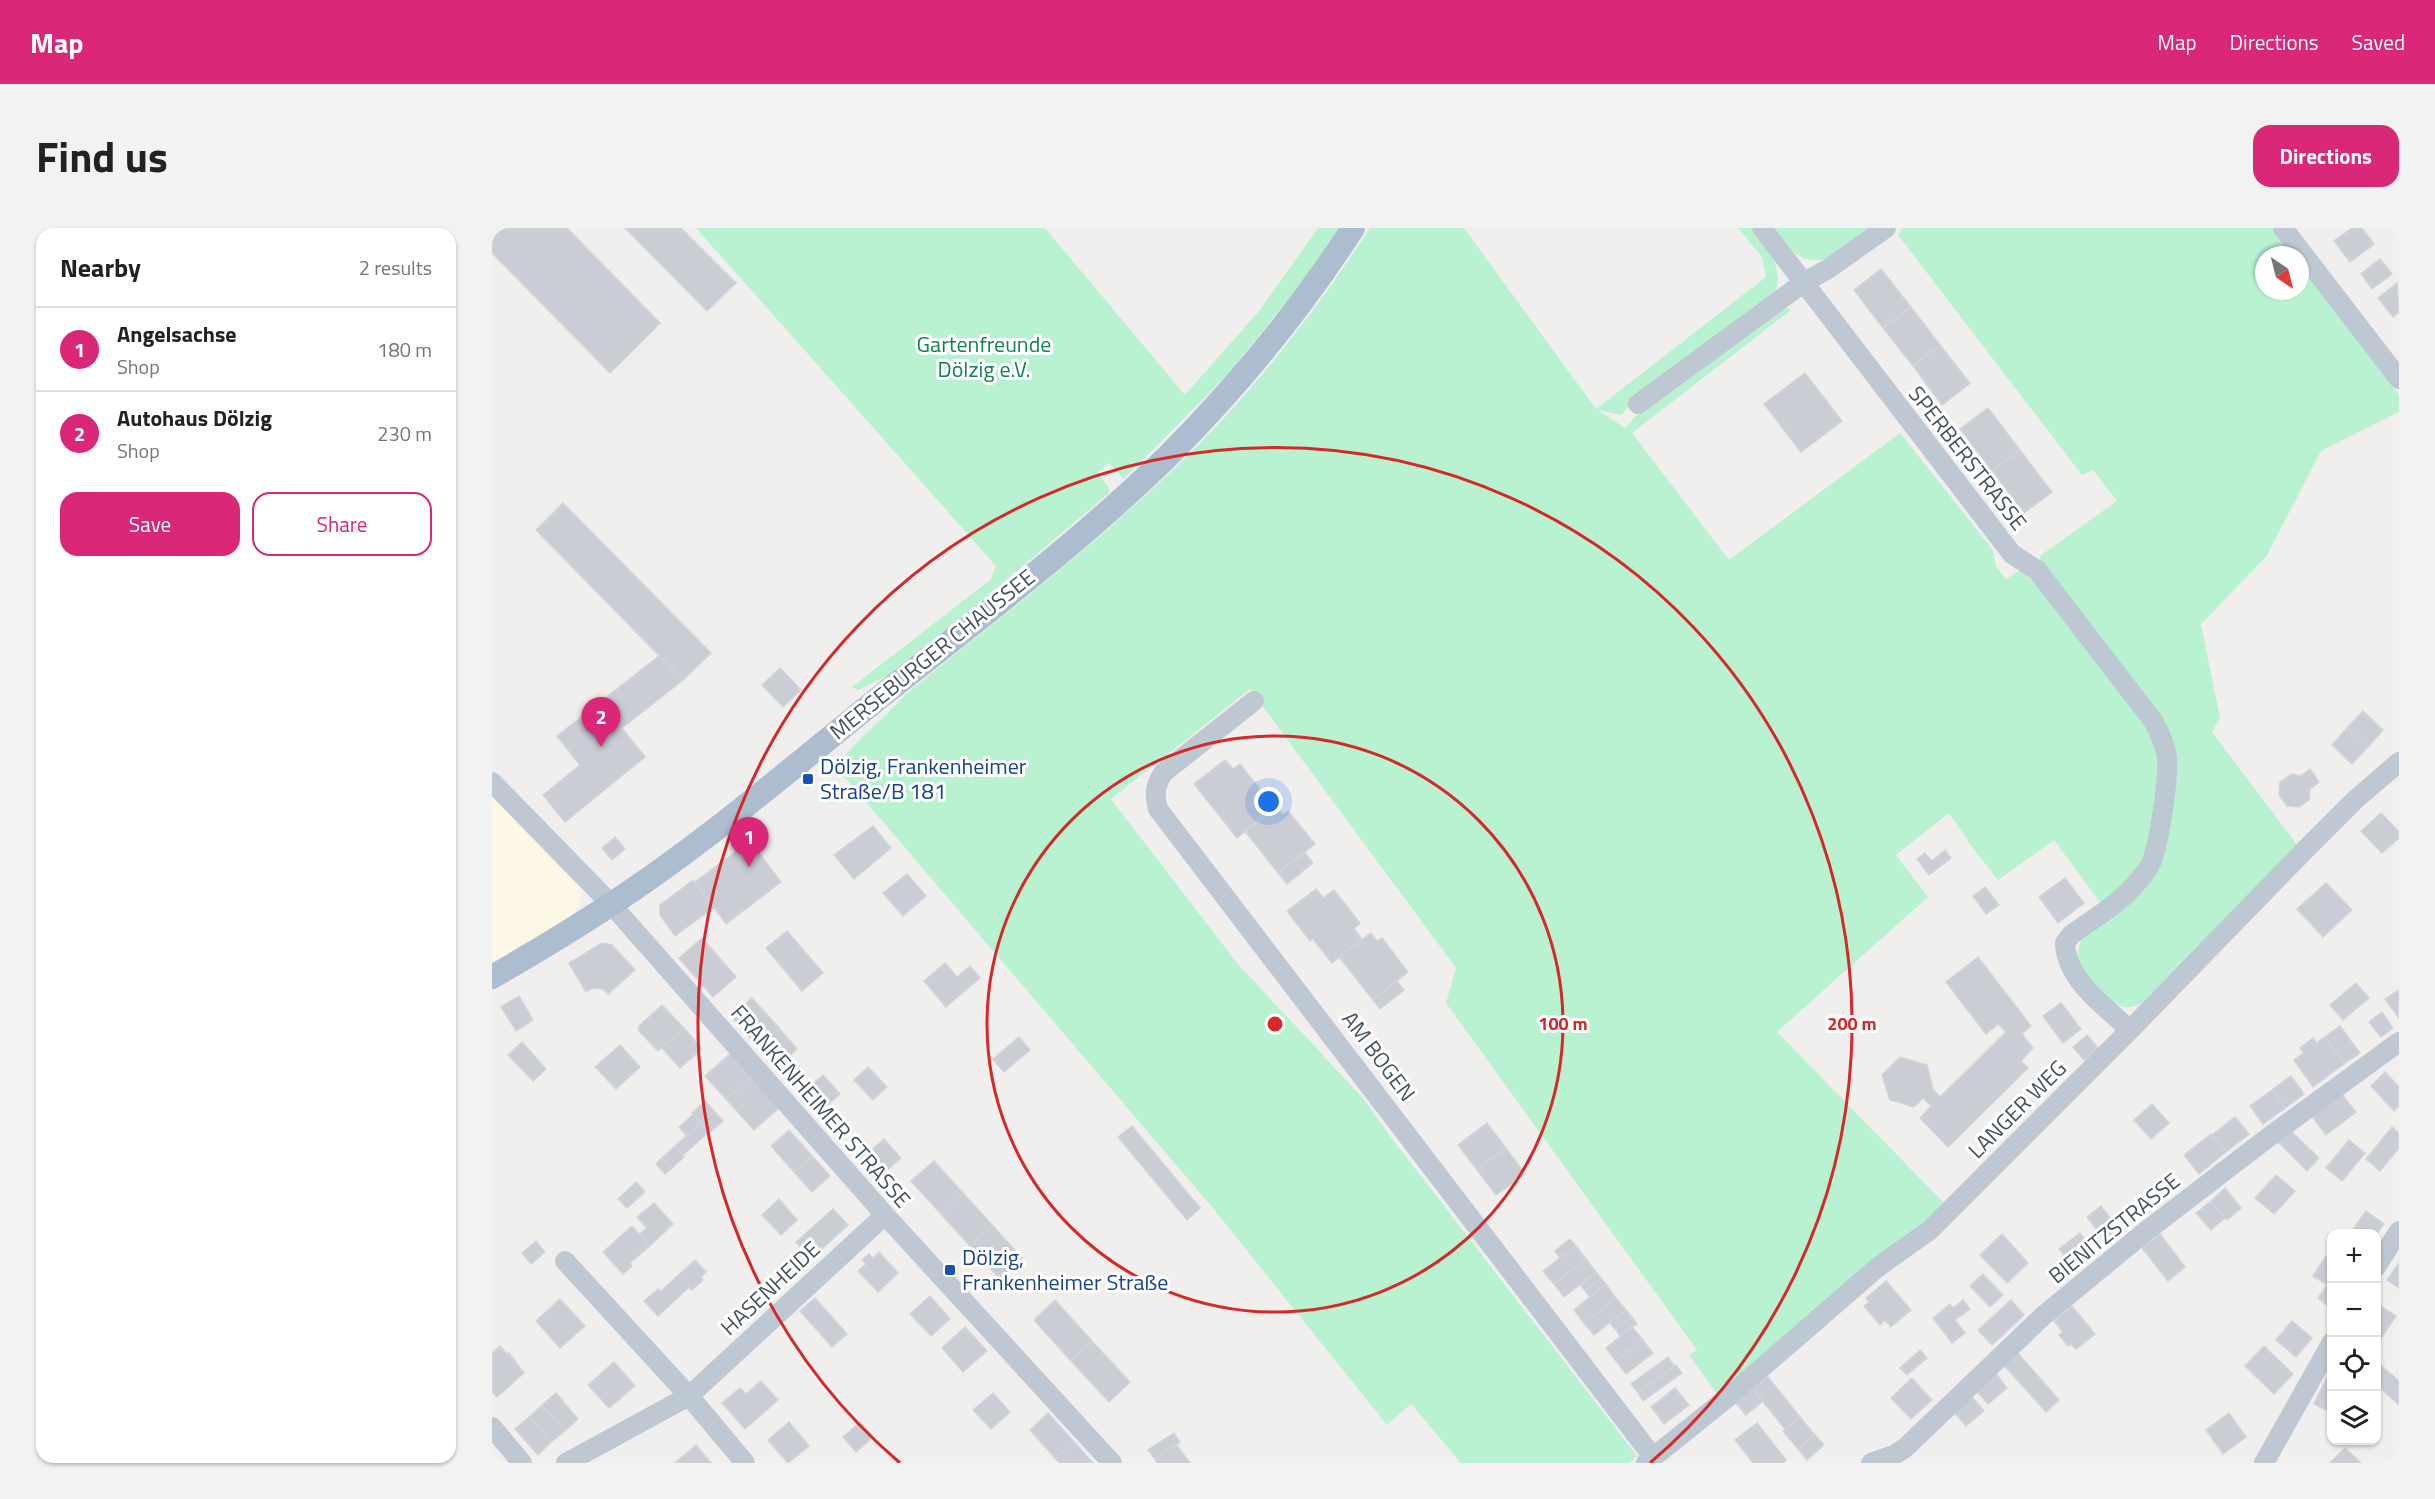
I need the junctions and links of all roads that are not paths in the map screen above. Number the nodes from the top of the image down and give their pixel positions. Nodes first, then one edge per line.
1 (1353, 228) edge
2 (1762, 228) edge
3 (1886, 228) edge
4 (2283, 228) edge
5 (1803, 283) junction
6 (2399, 379) edge
7 (1638, 404) dead end
8 (1254, 701) dead end
9 (2399, 762) edge
10 (492, 782) edge
11 (611, 904) junction
12 (492, 977) edge
13 (2130, 1030) junction
14 (2399, 1042) edge
15 (885, 1215) junction
16 (2399, 1232) edge
17 (2381, 1259) edge
18 (565, 1261) dead end
19 (2327, 1349) edge
20 (689, 1396) junction
21 (492, 1427) edge
22 (1649, 1460) edge
23 (522, 1463) edge
24 (566, 1463) edge
25 (745, 1463) edge
26 (1112, 1463) edge
27 (1871, 1463) edge
28 (2264, 1463) edge

1 - 11 main road, MERSEBURGER CHAUSSEE
2 - 5 street, SPERBERSTRASSE
3 - 5 street
4 - 6 street
5 - 7 street
5 - 13 street, SPERBERSTRASSE
8 - 22 street, AM BOGEN
9 - 13 street, LANGER WEG
10 - 11 street, FRANKENHEIMER STRASSE
11 - 12 main road, MERSEBURGER CHAUSSEE
11 - 15 street, FRANKENHEIMER STRASSE
13 - 22 street, LANGER WEG
14 - 27 street, BIENITZSTRASSE
15 - 20 street, HASENHEIDE
15 - 26 street, FRANKENHEIMER STRASSE
16 - 17 street
18 - 20 street
19 - 28 street
20 - 24 street, HASENHEIDE
20 - 25 street
21 - 23 street

